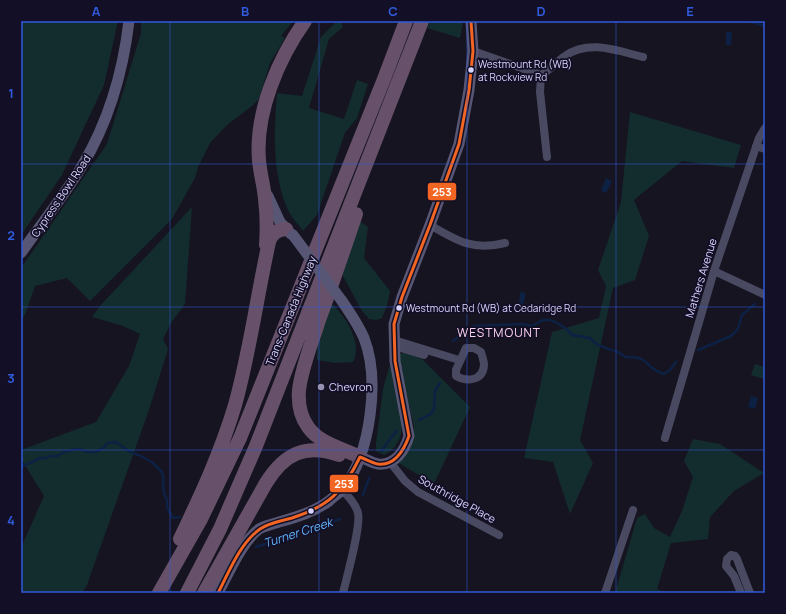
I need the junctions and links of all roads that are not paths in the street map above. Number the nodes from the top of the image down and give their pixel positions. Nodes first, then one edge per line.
1 (129, 21) edge
2 (305, 21) edge
3 (406, 21) edge
4 (422, 21) edge
5 (471, 21) edge
6 (473, 51) junction
7 (644, 57) dead end
8 (541, 75) junction
9 (397, 85) junction
10 (765, 128) edge
11 (756, 146) junction
12 (765, 149) edge
13 (548, 157) dead end
14 (261, 172) junction
15 (430, 225) junction
16 (290, 232) junction
17 (505, 243) dead end
18 (21, 253) edge
19 (264, 263) junction
20 (714, 270) junction
21 (765, 295) edge
22 (394, 343) junction
23 (458, 363) dead end
24 (665, 438) dead end
25 (360, 457) junction
26 (390, 462) junction
27 (342, 490) junction
28 (633, 510) dead end
29 (499, 535) dead end
30 (150, 593) edge
31 (159, 593) edge
32 (187, 593) edge
33 (204, 593) edge
34 (218, 593) edge
35 (343, 593) edge
36 (606, 593) edge
37 (741, 593) edge
38 (750, 593) edge

1 - 18 street, Cypress Bowl Road
2 - 14 highway
3 - 31 highway, Trans-Canada Highway
4 - 9 highway, Trans-Canada Highway
5 - 6 street
6 - 8 street
6 - 15 street
7 - 8 street
8 - 13 street
9 - 25 highway
9 - 32 highway, Trans-Canada Highway
10 - 11 street, Mathers Avenue
11 - 12 street
11 - 20 street, Mathers Avenue
14 - 16 street
14 - 19 highway
15 - 17 street
15 - 22 street
16 - 19 highway
16 - 25 street, bridge
19 - 30 highway
20 - 21 street
20 - 24 street, Mathers Avenue
22 - 23 street
22 - 26 street
25 - 26 street
25 - 27 street
25 - 33 highway
26 - 29 street, Southridge Place
27 - 34 street
27 - 35 street
28 - 36 street
37 - 38 street

